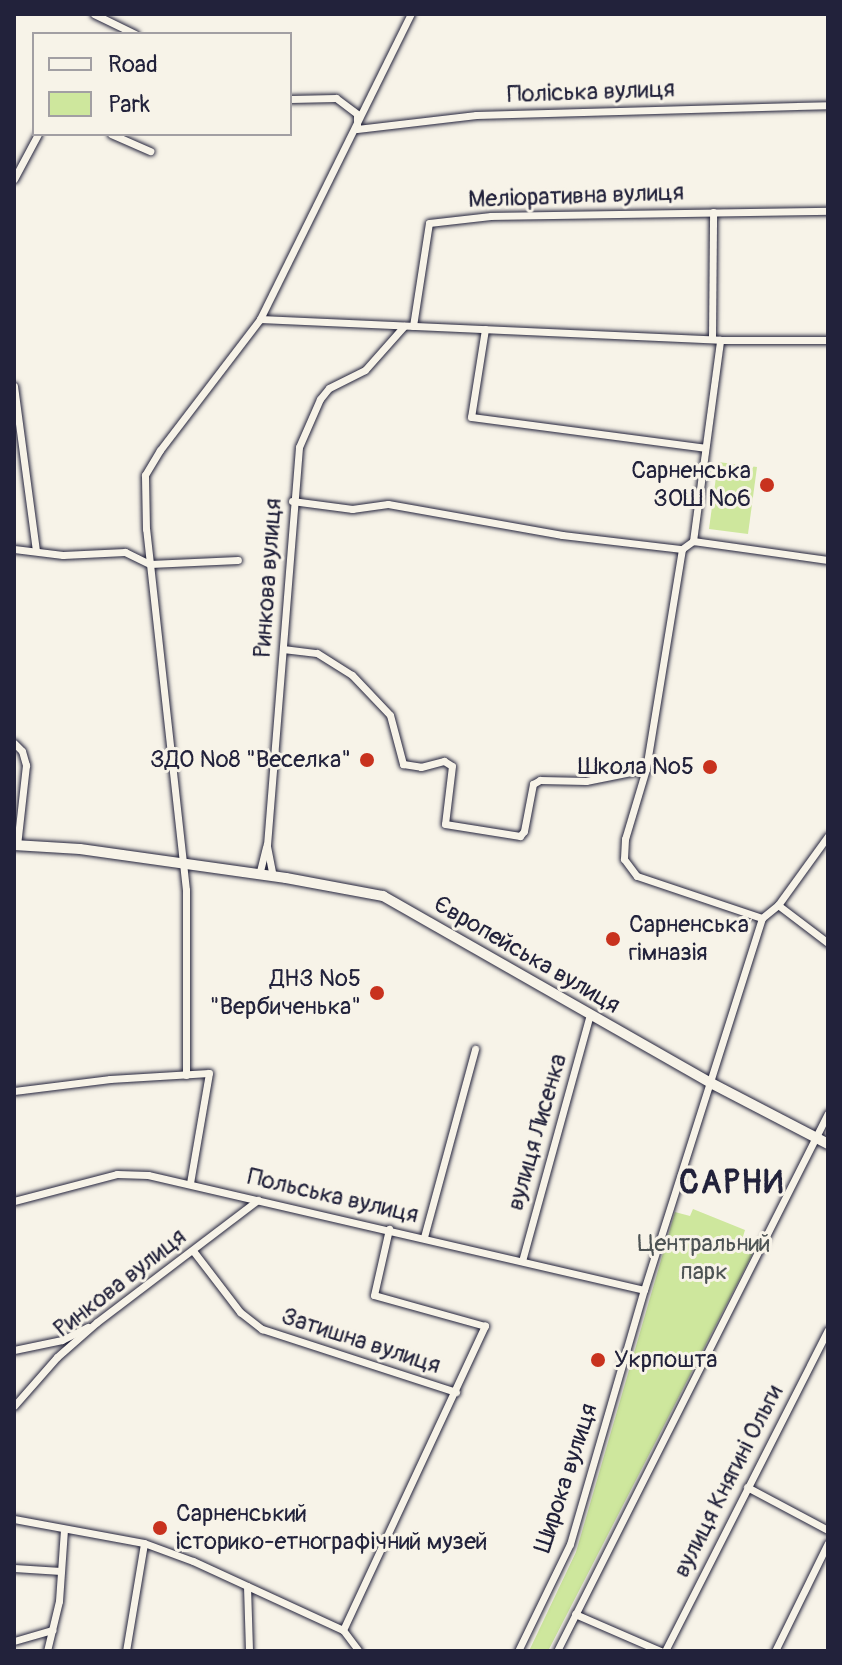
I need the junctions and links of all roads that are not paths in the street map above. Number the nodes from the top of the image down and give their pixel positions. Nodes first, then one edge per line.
1 (94, 14) edge
2 (411, 14) edge
3 (131, 32) edge
4 (292, 99) edge
5 (828, 105) edge
6 (357, 129) junction
7 (37, 136) edge
8 (116, 136) edge
9 (150, 151) dead end
10 (14, 179) edge
11 (828, 211) edge
12 (713, 212) junction
13 (260, 319) junction
14 (408, 326) junction
15 (485, 329) junction
16 (716, 339) junction
17 (828, 340) edge
18 (14, 386) edge
19 (705, 448) junction
20 (292, 501) junction
21 (693, 541) junction
22 (14, 549) edge
23 (682, 549) junction
24 (36, 551) junction
25 (238, 560) dead end
26 (828, 560) edge
27 (150, 564) junction
28 (283, 649) junction
29 (14, 743) edge
30 (646, 769) junction
31 (828, 836) edge
32 (16, 845) edge
33 (267, 845) junction
34 (184, 866) junction
35 (259, 875) junction
36 (273, 877) junction
37 (778, 905) junction
38 (762, 918) junction
39 (828, 943) edge
40 (590, 1014) junction
41 (475, 1049) dead end
42 (186, 1075) junction
43 (711, 1083) junction
44 (14, 1091) edge
45 (828, 1113) edge
46 (815, 1137) junction
47 (828, 1144) edge
48 (190, 1183) junction
49 (258, 1200) junction
50 (14, 1201) edge
51 (389, 1229) junction
52 (424, 1237) junction
53 (194, 1252) junction
54 (522, 1261) junction
55 (644, 1290) junction
56 (97, 1322) junction
57 (828, 1332) edge
58 (14, 1350) edge
59 (456, 1392) junction
60 (14, 1406) edge
61 (747, 1487) junction
62 (14, 1519) edge
63 (64, 1529) junction
64 (828, 1530) edge
65 (144, 1543) junction
66 (828, 1543) edge
67 (14, 1568) edge
68 (61, 1571) junction
69 (247, 1586) junction
70 (575, 1614) junction
71 (52, 1630) junction
72 (343, 1630) junction
73 (14, 1641) edge
74 (47, 1651) edge
75 (126, 1651) edge
76 (249, 1651) edge
77 (359, 1651) edge
78 (518, 1651) edge
79 (557, 1651) edge
80 (663, 1651) edge
81 (775, 1651) edge

1 - 3 street
2 - 6 street
4 - 6 street
5 - 6 street, Поліська вулиця
6 - 13 street
7 - 10 street
8 - 9 street
11 - 12 street, Меліоративна вулиця
12 - 14 street, Меліоративна вулиця
12 - 16 street
13 - 14 street
13 - 27 street
14 - 15 street
14 - 20 street, Ринкова вулиця
15 - 16 street
15 - 19 street
16 - 17 street
16 - 19 street
18 - 24 street
19 - 21 street
20 - 23 street
20 - 28 street, Ринкова вулиця
21 - 23 street
21 - 26 street
22 - 24 street
23 - 30 street
24 - 27 street
25 - 27 street
27 - 34 street
28 - 30 street
28 - 33 street, Ринкова вулиця
29 - 32 street
30 - 38 street
31 - 37 street
32 - 34 main road, Європейська вулиця
33 - 35 street
33 - 36 street, Ринкова вулиця
34 - 35 main road, Європейська вулиця
34 - 42 street
35 - 36 main road, Європейська вулиця
36 - 40 main road, Європейська вулиця
37 - 38 street
37 - 39 street
38 - 43 street, Широка вулиця
40 - 43 main road, Європейська вулиця
40 - 54 street, вулиця Лисенка
41 - 52 street
42 - 44 street
42 - 48 street
43 - 46 main road, Європейська вулиця
43 - 55 street, Широка вулиця
45 - 46 street
46 - 47 main road, Європейська вулиця
46 - 70 street
48 - 49 street, Польська вулиця
48 - 50 street, Польська вулиця
49 - 51 street, Польська вулиця
49 - 53 street, Ринкова вулиця
51 - 52 street, Польська вулиця
51 - 59 street
52 - 54 street, Польська вулиця
53 - 56 street, Ринкова вулиця
53 - 59 street, Затишна вулиця
54 - 55 street, Польська вулиця
55 - 78 street, Широка вулиця
56 - 58 street
56 - 60 street, Ринкова вулиця
57 - 61 street, вулиця Княгині Ольги
59 - 72 street
61 - 64 street
61 - 80 street, вулиця Княгині Ольги
62 - 63 street
63 - 65 street
63 - 68 street
65 - 69 street
65 - 75 street
66 - 81 street
67 - 68 street
68 - 71 street
69 - 72 street
69 - 76 street
70 - 79 street
70 - 80 street
71 - 73 street
71 - 74 street
72 - 77 street

